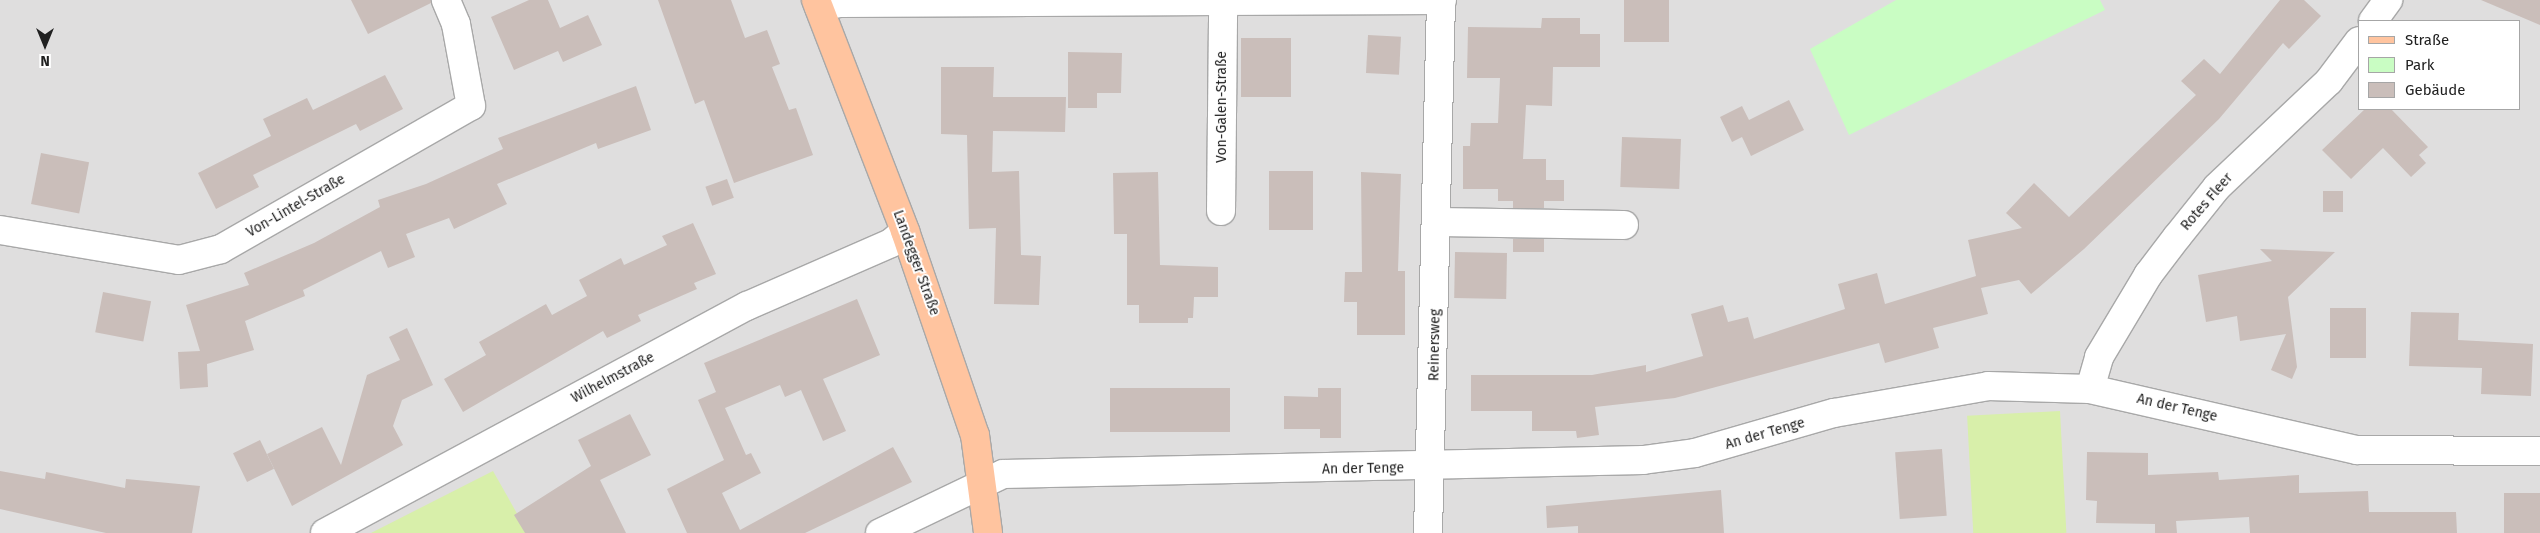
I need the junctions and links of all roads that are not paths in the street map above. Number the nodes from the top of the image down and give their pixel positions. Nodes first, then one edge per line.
1 (446, 0) edge
2 (1442, 0) edge
3 (2388, 0) edge
4 (1223, 3) junction
5 (817, 4) edge
6 (2374, 20) edge
7 (2358, 42) edge
8 (1221, 211) dead end
9 (1438, 222) junction
10 (1624, 225) dead end
11 (0, 230) edge
12 (906, 231) junction
13 (2090, 389) junction
14 (2540, 451) edge
15 (1432, 468) junction
16 (982, 481) junction
17 (325, 533) edge
18 (880, 533) edge
19 (988, 533) edge
20 (1428, 533) edge

1 - 11 street, Von-Lintel-Straße
2 - 4 street
2 - 9 street, Reinersweg
3 - 6 street
4 - 5 street
4 - 8 street, Von-Galen-Straße
5 - 12 main road, Landegger Straße
7 - 13 street, Rotes Fleer
9 - 10 street
9 - 15 street, Reinersweg
12 - 16 main road, Landegger Straße
12 - 17 street, Wilhelmstraße
13 - 14 street, An der Tenge
13 - 15 street, An der Tenge
15 - 16 street, An der Tenge
15 - 20 street, Reinersweg
16 - 18 street, An der Tenge
16 - 19 main road, Landegger Straße

